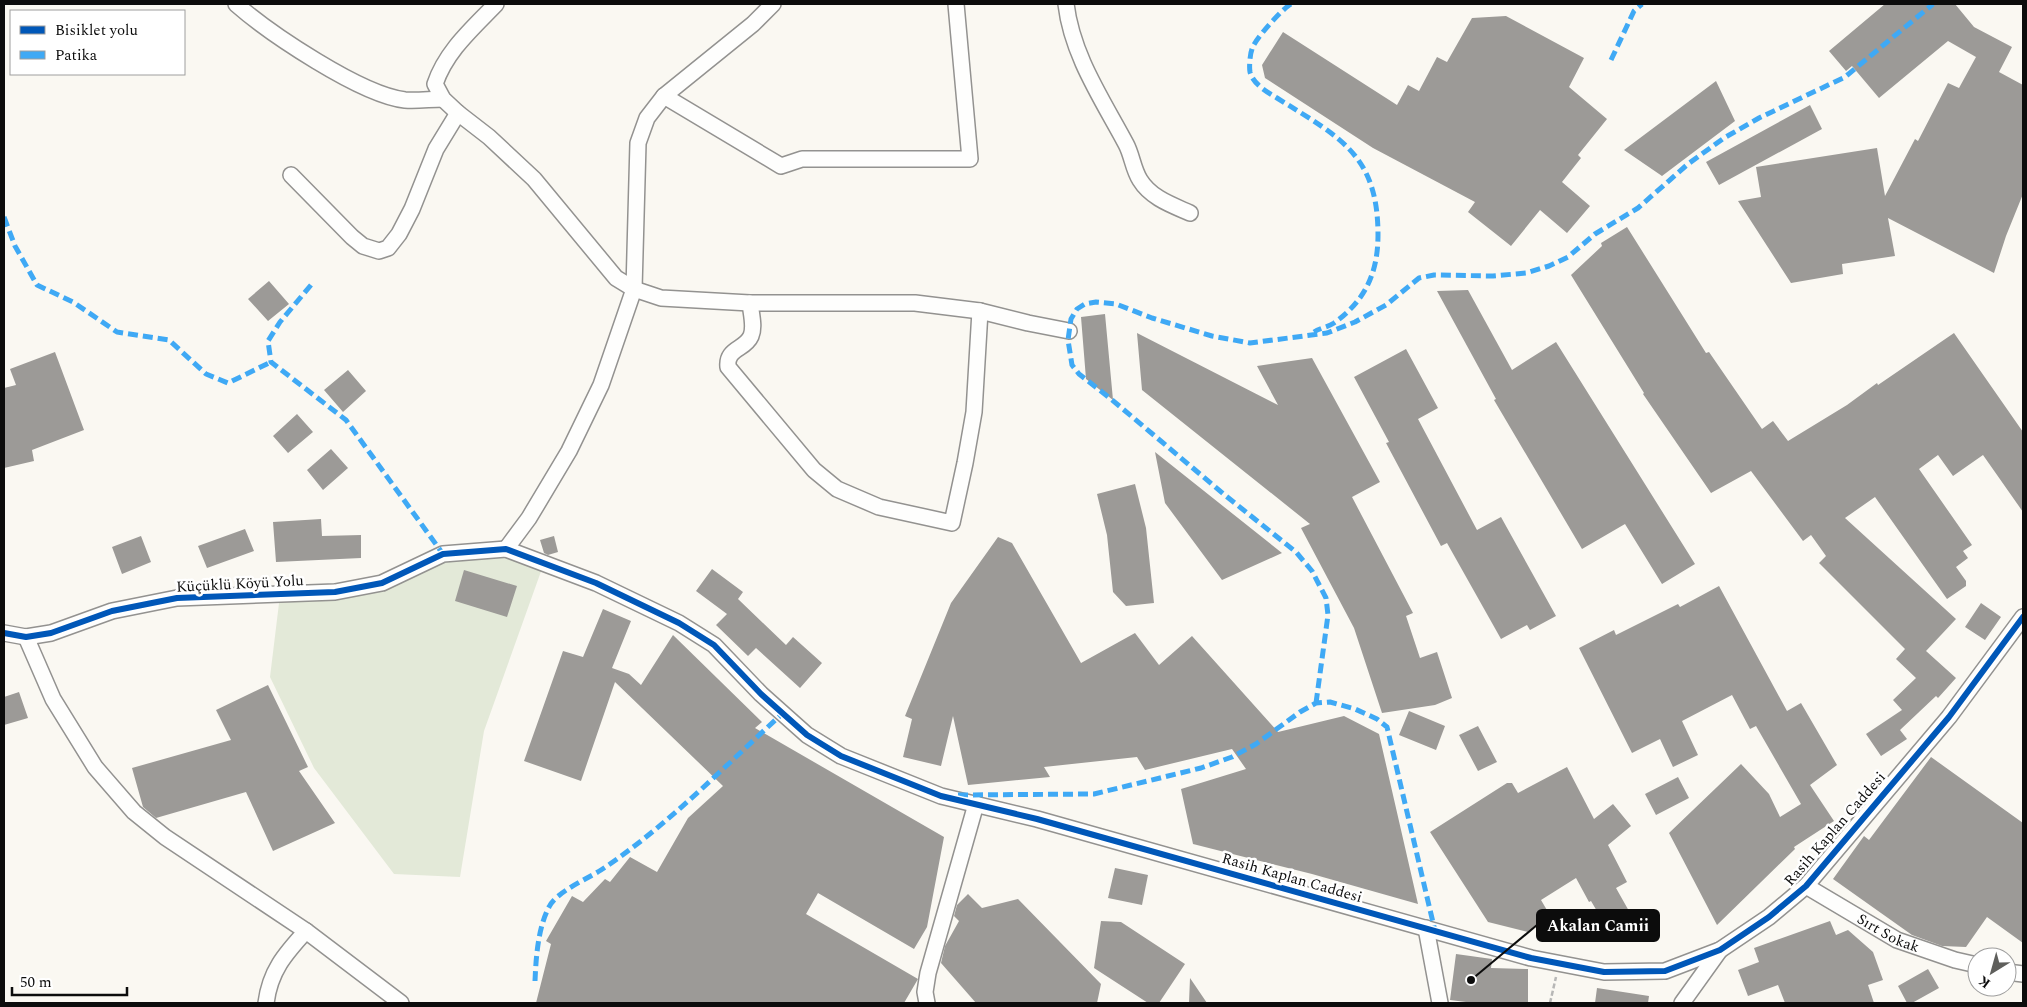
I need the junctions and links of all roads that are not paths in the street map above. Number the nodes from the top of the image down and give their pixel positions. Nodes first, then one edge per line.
1 (236, 4) edge
2 (496, 4) edge
3 (773, 4) edge
4 (956, 4) edge
5 (1066, 4) edge
6 (664, 96) junction
7 (443, 99) junction
8 (458, 113) junction
9 (291, 175) dead end
10 (1190, 213) dead end
11 (634, 289) junction
12 (750, 303) junction
13 (980, 311) junction
14 (1069, 331) dead end
15 (506, 549) junction
16 (474, 550) joint
17 (2023, 617) edge
18 (4, 633) edge
19 (26, 637) junction
20 (976, 804) junction
21 (1806, 886) junction
22 (1426, 928) junction
23 (306, 931) junction
24 (1720, 950) junction
25 (1967, 963) edge
26 (266, 1003) edge
27 (401, 1003) edge
28 (927, 1003) edge
29 (1440, 1003) edge
30 (1682, 1003) edge

1 - 7 street
2 - 7 street
3 - 6 street
4 - 6 street
5 - 10 street
6 - 11 street
7 - 8 street
8 - 9 street
8 - 11 street
11 - 12 street
11 - 15 street
12 - 13 street
12 - 13 street
13 - 14 street
15 - 16 street, Rasih Kaplan Caddesi
15 - 20 street, Rasih Kaplan Caddesi
16 - 19 street, Küçüklü Köyü Yolu
17 - 21 street, Rasih Kaplan Caddesi
18 - 19 street, Küçüklü Köyü Yolu
19 - 23 street
20 - 22 street, Rasih Kaplan Caddesi
20 - 28 street
21 - 24 street, Rasih Kaplan Caddesi
21 - 25 street, Sırt Sokak
22 - 24 street, Rasih Kaplan Caddesi
22 - 29 street
23 - 26 street
23 - 27 street
24 - 30 street

